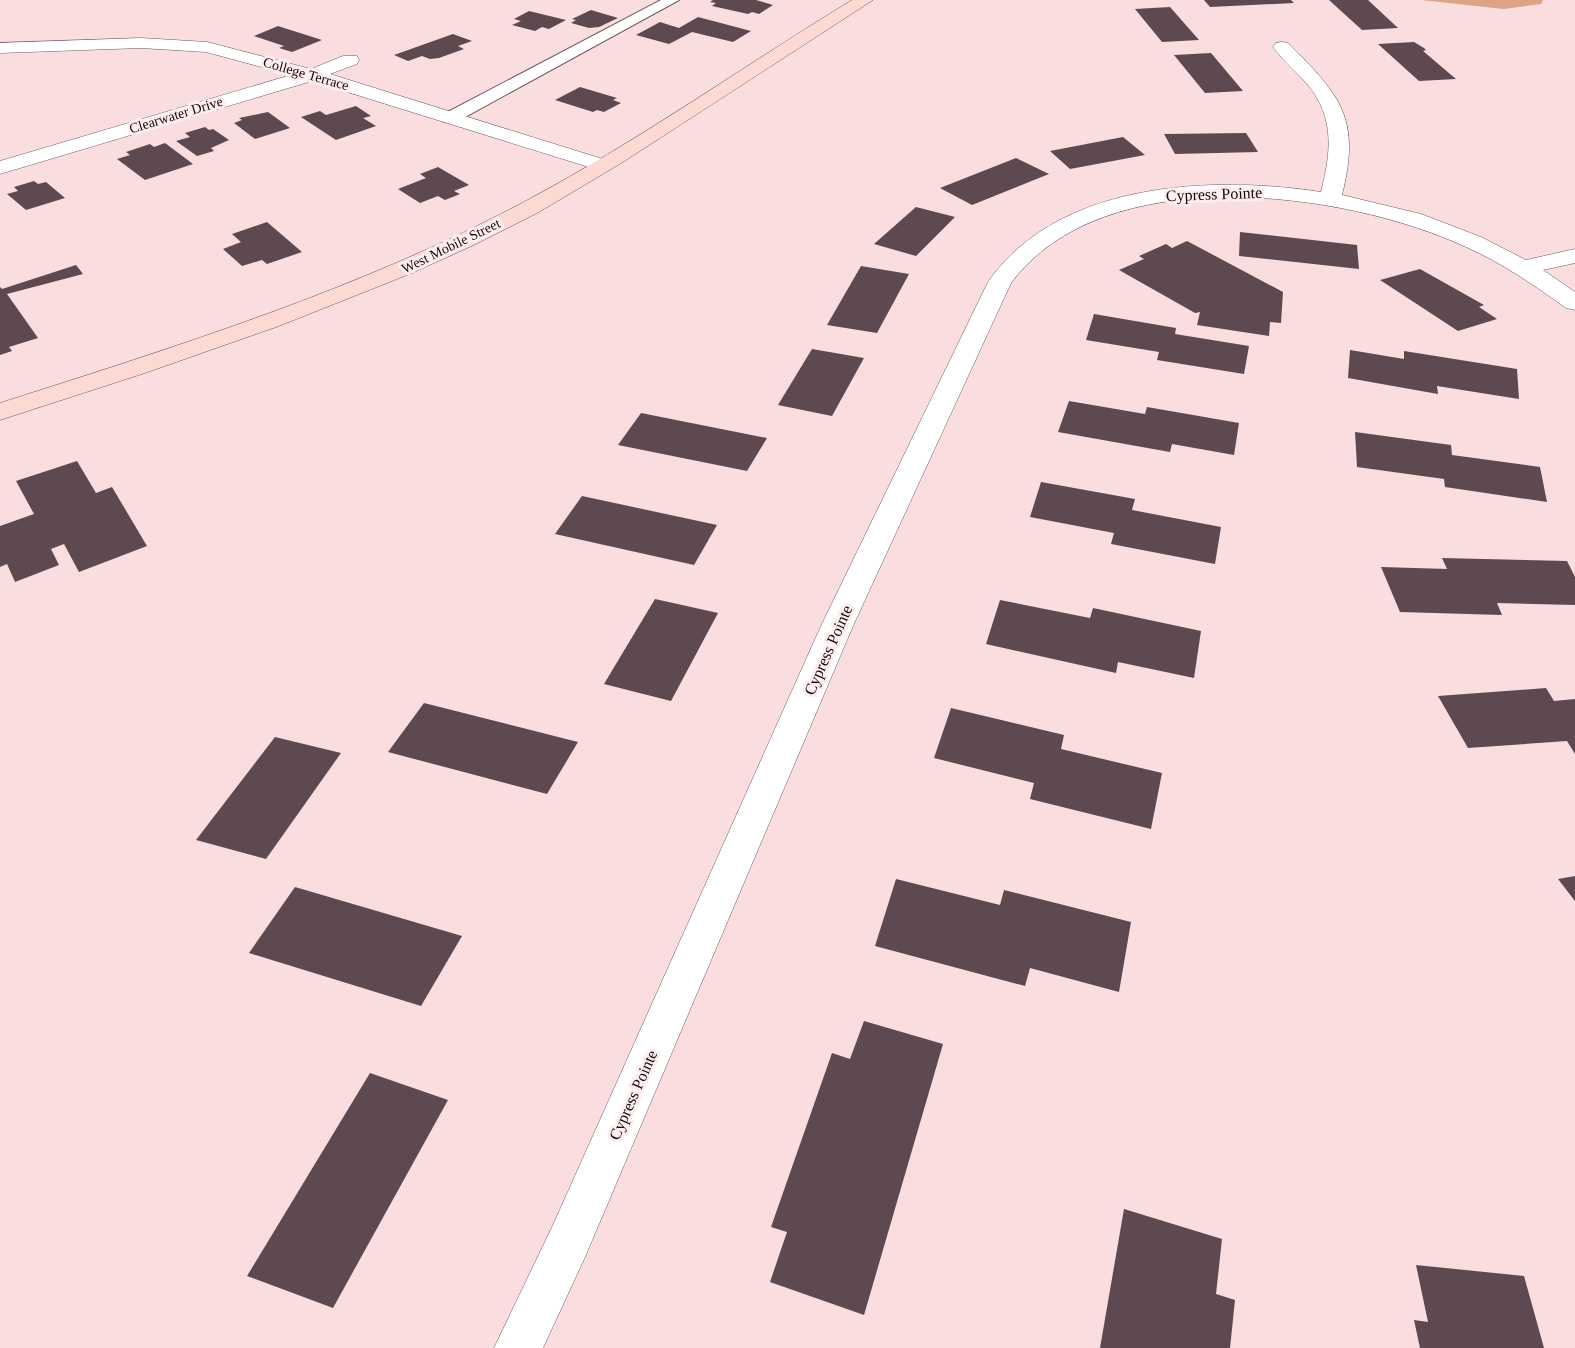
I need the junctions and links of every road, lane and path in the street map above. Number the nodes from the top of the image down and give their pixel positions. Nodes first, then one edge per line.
1 (672, 0) edge
2 (858, 1) edge
3 (1282, 47) dead end
4 (0, 48) edge
5 (350, 60) dead end
6 (312, 75) junction
7 (450, 118) junction
8 (602, 165) junction
9 (0, 168) edge
10 (1330, 198) junction
11 (1575, 256) edge
12 (1524, 267) junction
13 (1575, 303) edge
14 (0, 412) edge
15 (518, 1348) edge

1 - 7 lane
2 - 8 street, West Mobile Street
3 - 10 street
4 - 6 street, College Terrace
5 - 6 street, Clearwater Drive
6 - 7 street, College Terrace
6 - 9 street, Clearwater Drive
7 - 8 street, College Terrace
8 - 14 street, West Mobile Street
10 - 12 street, Cypress Pointe
10 - 15 street, Cypress Pointe
11 - 12 street
12 - 13 street, Cypress Pointe

